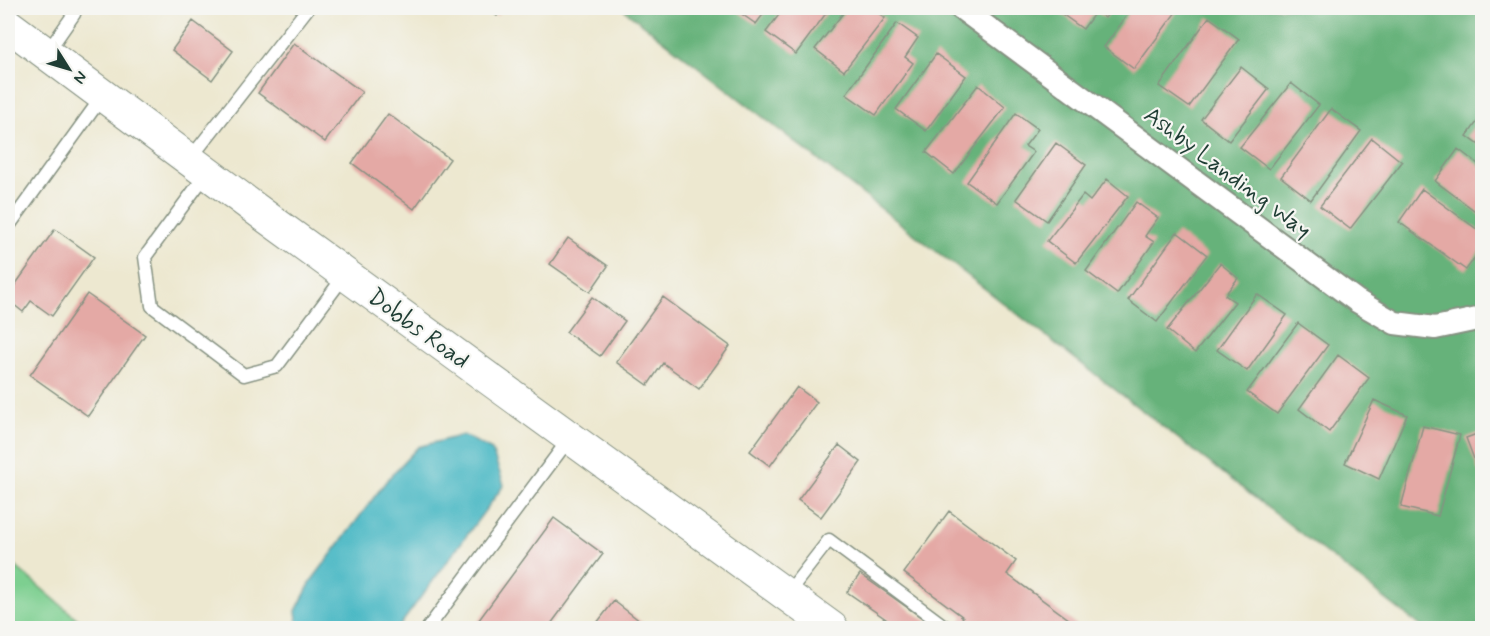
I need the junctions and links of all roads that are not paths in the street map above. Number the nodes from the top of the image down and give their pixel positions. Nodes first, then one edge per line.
1 (76, 8) edge
2 (308, 8) edge
3 (961, 8) edge
4 (8, 25) edge
5 (46, 54) junction
6 (103, 96) junction
7 (198, 166) junction
8 (8, 227) edge
9 (345, 274) junction
10 (1482, 318) edge
11 (570, 438) junction
12 (786, 595) junction
13 (428, 628) edge
14 (832, 628) edge
15 (947, 628) edge

1 - 5 lane
2 - 7 lane
3 - 10 street, Ashby Landing Way
4 - 5 street, Dobbs Road
5 - 6 street, Dobbs Road
6 - 7 street, Dobbs Road
6 - 8 lane
7 - 9 street, Dobbs Road
7 - 9 lane
9 - 11 street, Dobbs Road
11 - 12 street, Dobbs Road
11 - 13 lane
12 - 14 street, Dobbs Road
12 - 15 lane

